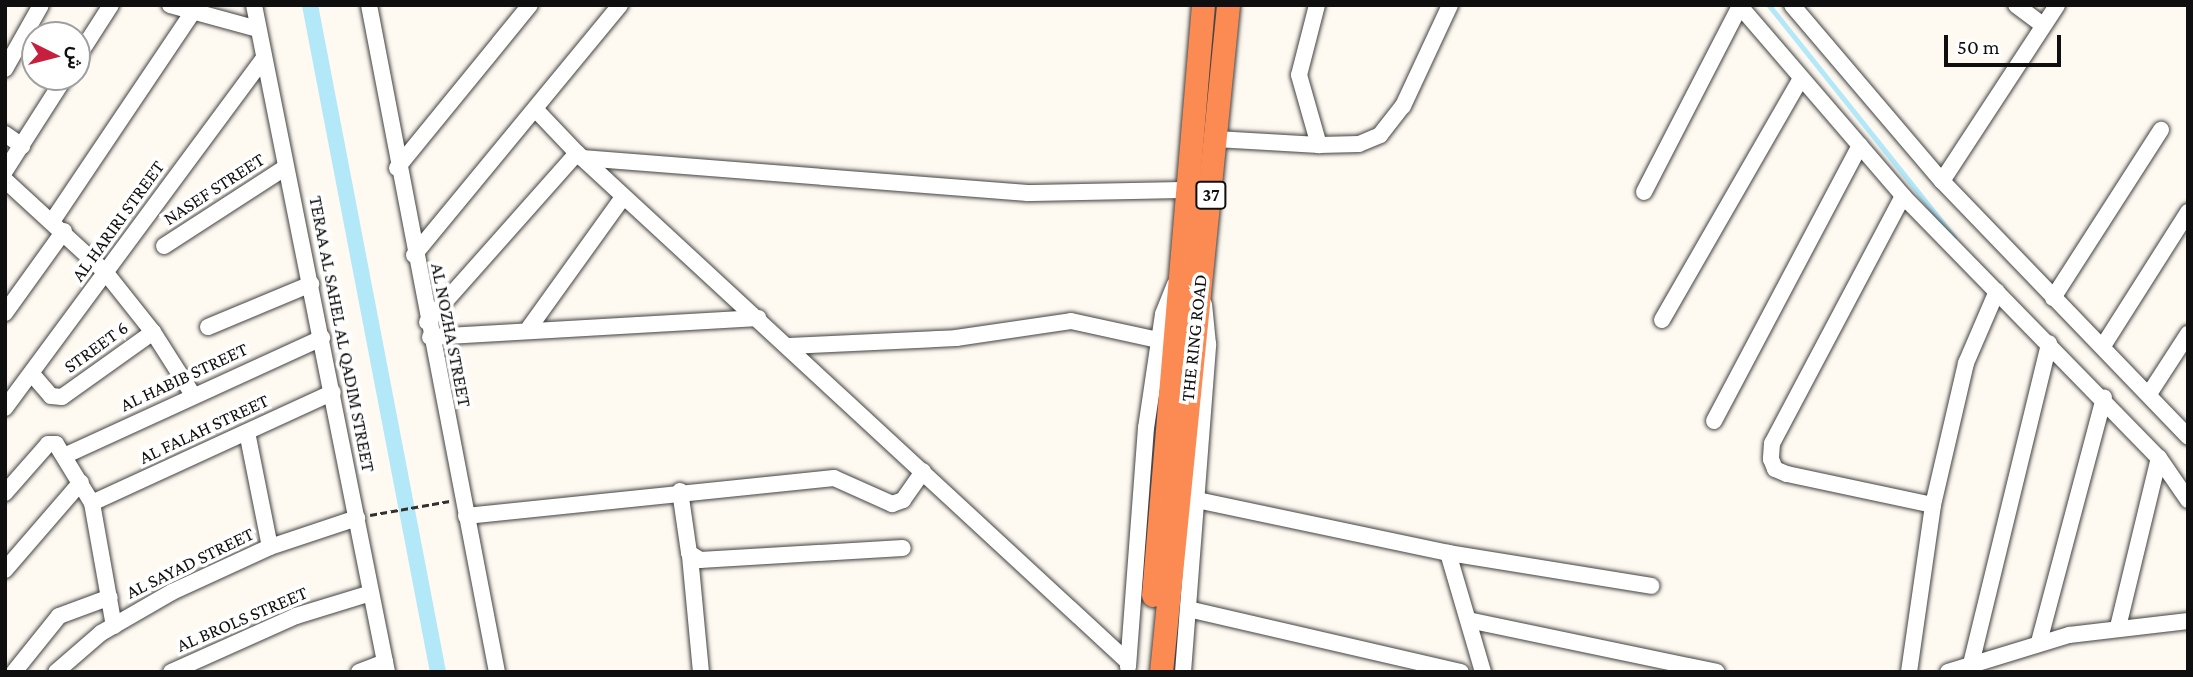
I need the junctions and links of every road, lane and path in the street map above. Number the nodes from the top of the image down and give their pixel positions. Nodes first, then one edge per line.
1 (41, 5) edge
2 (110, 5) edge
3 (170, 5) edge
4 (254, 5) edge
5 (369, 5) edge
6 (530, 5) edge
7 (620, 5) edge
8 (1203, 5) edge
9 (1228, 5) edge
10 (1317, 5) edge
11 (1450, 5) edge
12 (2016, 5) edge
13 (2057, 5) edge
14 (1740, 6) edge
15 (1801, 9) edge
16 (192, 12) junction
17 (2043, 25) junction
18 (258, 29) junction
19 (91, 36) edge
20 (264, 58) junction
21 (5, 69) edge
22 (1801, 78) junction
23 (56, 91) edge
24 (536, 110) junction
25 (2161, 130) dead end
26 (5, 134) edge
27 (1216, 139) junction
28 (1319, 145) junction
29 (1860, 145) junction
30 (22, 146) junction
31 (579, 155) junction
32 (286, 167) junction
33 (397, 168) junction
34 (5, 171) edge
35 (5, 180) edge
36 (1942, 181) junction
37 (1186, 190) junction
38 (1644, 192) dead end
39 (1903, 196) junction
40 (624, 197) junction
41 (2188, 212) edge
42 (58, 226) junction
43 (164, 246) dead end
44 (414, 255) junction
45 (106, 273) junction
46 (311, 284) junction
47 (1200, 284) junction
48 (12, 291) edge
49 (1997, 292) junction
50 (2053, 298) junction
51 (5, 313) edge
52 (758, 318) junction
53 (1662, 320) dead end
54 (208, 327) dead end
55 (529, 328) junction
56 (429, 329) junction
57 (153, 332) junction
58 (2188, 334) edge
59 (322, 338) junction
60 (1164, 342) junction
61 (2049, 344) junction
62 (789, 345) junction
63 (2103, 346) junction
64 (32, 374) junction
65 (1178, 382) junction
66 (333, 392) junction
67 (2149, 394) junction
68 (193, 395) junction
69 (2104, 397) junction
70 (5, 408) edge
71 (1714, 421) dead end
72 (247, 432) junction
73 (2188, 437) edge
74 (64, 456) junction
75 (2159, 458) junction
76 (923, 471) junction
77 (81, 482) junction
78 (680, 491) junction
79 (5, 493) edge
80 (1197, 500) junction
81 (2188, 500) edge
82 (92, 503) junction
83 (432, 504) dead end
84 (1933, 505) junction
85 (388, 512) dead end
86 (466, 516) junction
87 (357, 518) junction
88 (270, 547) junction
89 (903, 548) dead end
90 (1448, 553) junction
91 (690, 556) junction
92 (5, 570) edge
93 (1651, 586) dead end
94 (371, 593) junction
95 (110, 597) junction
96 (1188, 609) junction
97 (1468, 620) junction
98 (2188, 621) edge
99 (114, 626) junction
100 (2118, 626) junction
101 (2039, 642) junction
102 (1972, 664) junction
103 (386, 667) edge
104 (1134, 668) edge
105 (14, 672) edge
106 (56, 672) edge
107 (171, 672) edge
108 (359, 672) edge
109 (497, 672) edge
110 (701, 672) edge
111 (1161, 672) edge
112 (1183, 672) edge
113 (1461, 672) edge
114 (1483, 672) edge
115 (1717, 672) edge
116 (1909, 672) edge
117 (1948, 672) edge

1 - 21 street
2 - 19 street
3 - 16 street
4 - 18 street, TERAA AL SAHEL AL QADIM STREET
5 - 33 street, AL NOZHA STREET
6 - 33 street
7 - 24 street
8 - 37 highway, THE RING ROAD / 37
9 - 27 highway, THE RING ROAD / 37
10 - 28 street
11 - 28 street
12 - 17 street
13 - 17 street
14 - 22 street
14 - 38 street
15 - 36 street
16 - 18 street
16 - 42 street
17 - 36 street
18 - 20 street, TERAA AL SAHEL AL QADIM STREET
20 - 32 street, TERAA AL SAHEL AL QADIM STREET
20 - 45 street, AL HARIRI STREET
22 - 29 street
22 - 53 street
23 - 30 street
24 - 31 street
24 - 44 street
25 - 50 street
26 - 30 street
27 - 28 street
27 - 47 highway, THE RING ROAD / 37
29 - 39 street
29 - 71 street
30 - 34 street
31 - 37 street
31 - 40 street
31 - 56 street
32 - 43 street, NASEF STREET
32 - 46 street, TERAA AL SAHEL AL QADIM STREET
33 - 44 street, AL NOZHA STREET
35 - 42 street
36 - 50 street
37 - 60 highway, THE RING ROAD / 37
39 - 49 street
39 - 84 street
40 - 52 street
40 - 55 street
41 - 63 street
42 - 45 street
42 - 48 street
44 - 56 street, AL NOZHA STREET
45 - 57 street
45 - 64 street, AL HARIRI STREET
46 - 54 street
46 - 59 street, TERAA AL SAHEL AL QADIM STREET
47 - 65 highway, THE RING ROAD / 37
47 - 80 street
48 - 51 street
49 - 61 street
49 - 84 street
50 - 63 street
52 - 55 street
52 - 62 street
55 - 56 street
56 - 86 street, AL NOZHA STREET
57 - 64 street, STREET 6
57 - 68 street
58 - 67 street
59 - 66 street, TERAA AL SAHEL AL QADIM STREET
59 - 68 street, AL HABIB STREET
60 - 62 street
60 - 65 highway, THE RING ROAD / 37
60 - 104 street
61 - 69 street
61 - 102 street
62 - 76 street
63 - 67 street
64 - 70 street, AL HARIRI STREET
65 - 104 highway, THE RING ROAD / 37
65 - 111 highway, THE RING ROAD / 37
66 - 72 street, AL FALAH STREET
66 - 87 street, TERAA AL SAHEL AL QADIM STREET
67 - 73 street
68 - 74 street, AL HABIB STREET
69 - 75 street
69 - 101 street
72 - 82 street, AL FALAH STREET
72 - 88 street
74 - 77 street
74 - 79 street
75 - 81 street
75 - 100 street
76 - 78 street
76 - 104 street
77 - 82 street
77 - 92 street
78 - 86 street
78 - 91 street
80 - 90 street
80 - 96 street
82 - 95 street
83 - 85 path
84 - 116 street
86 - 109 street, AL NOZHA STREET
87 - 88 street, AL SAYAD STREET
87 - 94 street, TERAA AL SAHEL AL QADIM STREET
88 - 99 street, AL SAYAD STREET
89 - 91 street
90 - 93 street
90 - 97 street
91 - 110 street
94 - 103 street, TERAA AL SAHEL AL QADIM STREET
94 - 107 street, AL BROLS STREET
95 - 99 street
95 - 105 street
96 - 112 street
96 - 113 street
97 - 114 street
97 - 115 street
98 - 100 street
99 - 106 street, AL SAYAD STREET
100 - 101 street
101 - 102 street
102 - 117 street
103 - 108 street

